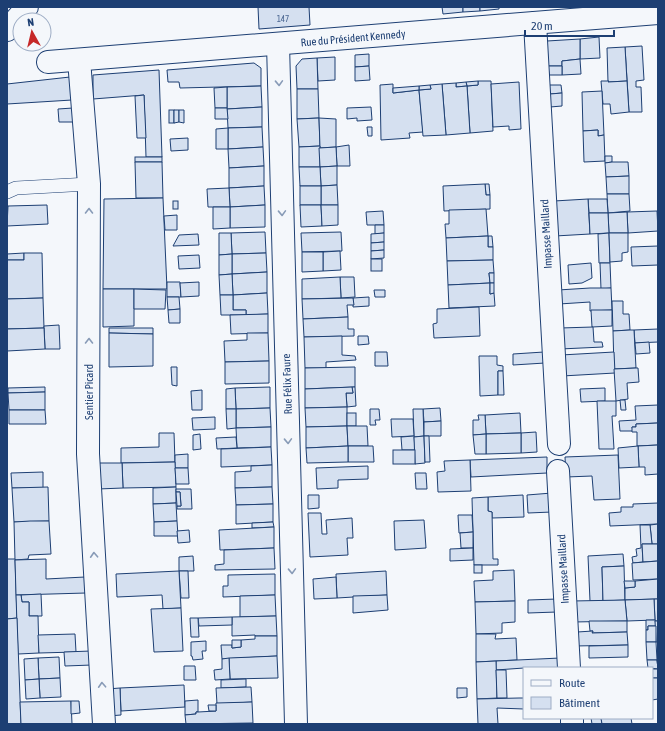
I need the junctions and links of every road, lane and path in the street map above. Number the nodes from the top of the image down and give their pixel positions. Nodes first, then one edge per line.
1 (27, 7) edge
2 (658, 13) edge
3 (535, 22) junction
4 (7, 30) edge
5 (278, 44) junction
6 (79, 60) junction
7 (48, 62) dead end
8 (89, 184) junction
9 (7, 192) edge
10 (559, 444) dead end
11 (558, 471) dead end
12 (569, 667) edge
13 (104, 724) edge
14 (296, 724) edge

1 - 4 main road
2 - 3 main road, Rue du Président Kennedy
3 - 5 main road, Rue du Président Kennedy
3 - 10 main road, Impasse Maillard
5 - 6 main road, Rue du Président Kennedy
5 -> 14 main road, Rue Félix Faure
6 - 7 main road, Rue du Président Kennedy
6 - 8 main road, Sentier Picard
8 - 9 lane
13 -> 8 main road, Sentier Picard
11 - 12 main road, Impasse Maillard

